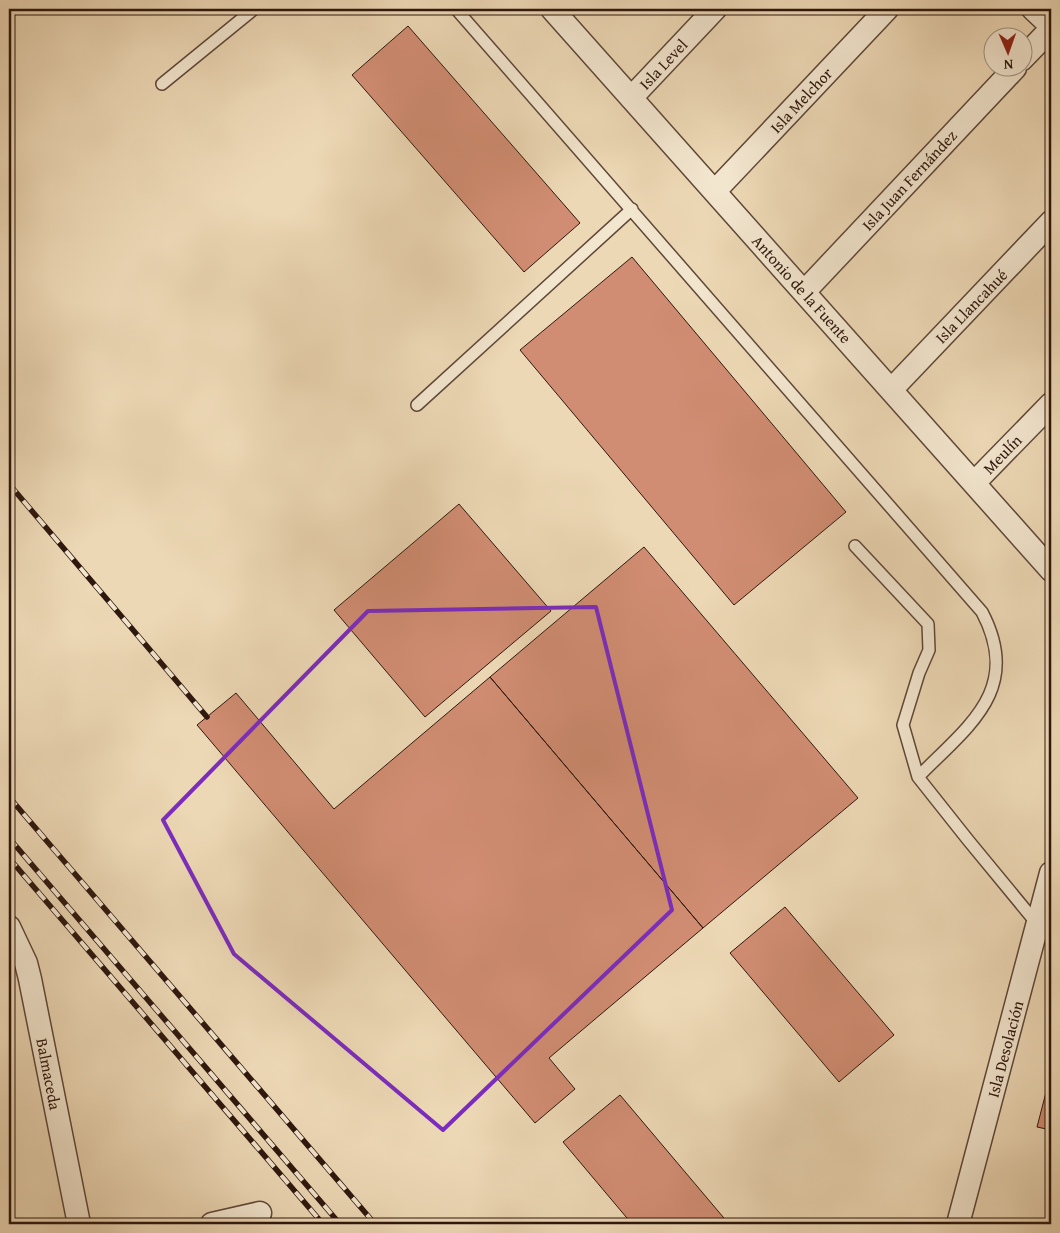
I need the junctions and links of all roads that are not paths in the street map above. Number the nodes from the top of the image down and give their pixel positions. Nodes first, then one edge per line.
1 (254, 9) edge
2 (456, 9) edge
3 (552, 9) edge
4 (714, 9) edge
5 (887, 9) edge
6 (1033, 9) edge
7 (1051, 27) edge
8 (1032, 48) edge
9 (1006, 78) edge
10 (162, 84) dead end
11 (632, 98) junction
12 (715, 191) junction
13 (632, 209) junction
14 (1051, 222) edge
15 (804, 292) junction
16 (891, 390) junction
17 (1051, 404) edge
18 (417, 405) dead end
19 (974, 484) junction
20 (855, 546) dead end
21 (1051, 570) edge
22 (918, 777) junction
23 (1051, 874) edge
24 (9, 927) edge
25 (1044, 927) edge
26 (260, 1213) dead end
27 (79, 1224) edge
28 (212, 1224) edge
29 (958, 1224) edge

1 - 10 lane
2 - 13 lane
3 - 11 street, Antonio de la Fuente
4 - 11 street, Isla Level
5 - 12 street, Isla Melchor
6 - 7 street
7 - 8 street
9 - 15 street, Isla Juan Fernández
11 - 12 street, Antonio de la Fuente
12 - 15 street, Antonio de la Fuente
13 - 18 lane
13 - 22 lane
14 - 16 street, Isla Llancahué
15 - 16 street, Antonio de la Fuente
16 - 19 street, Antonio de la Fuente
17 - 19 street, Meulín
19 - 21 street, Antonio de la Fuente
20 - 22 lane
22 - 25 lane
23 - 25 street, Isla Desolación
24 - 27 street, Balmaceda
25 - 29 street, Isla Desolación
26 - 28 street

